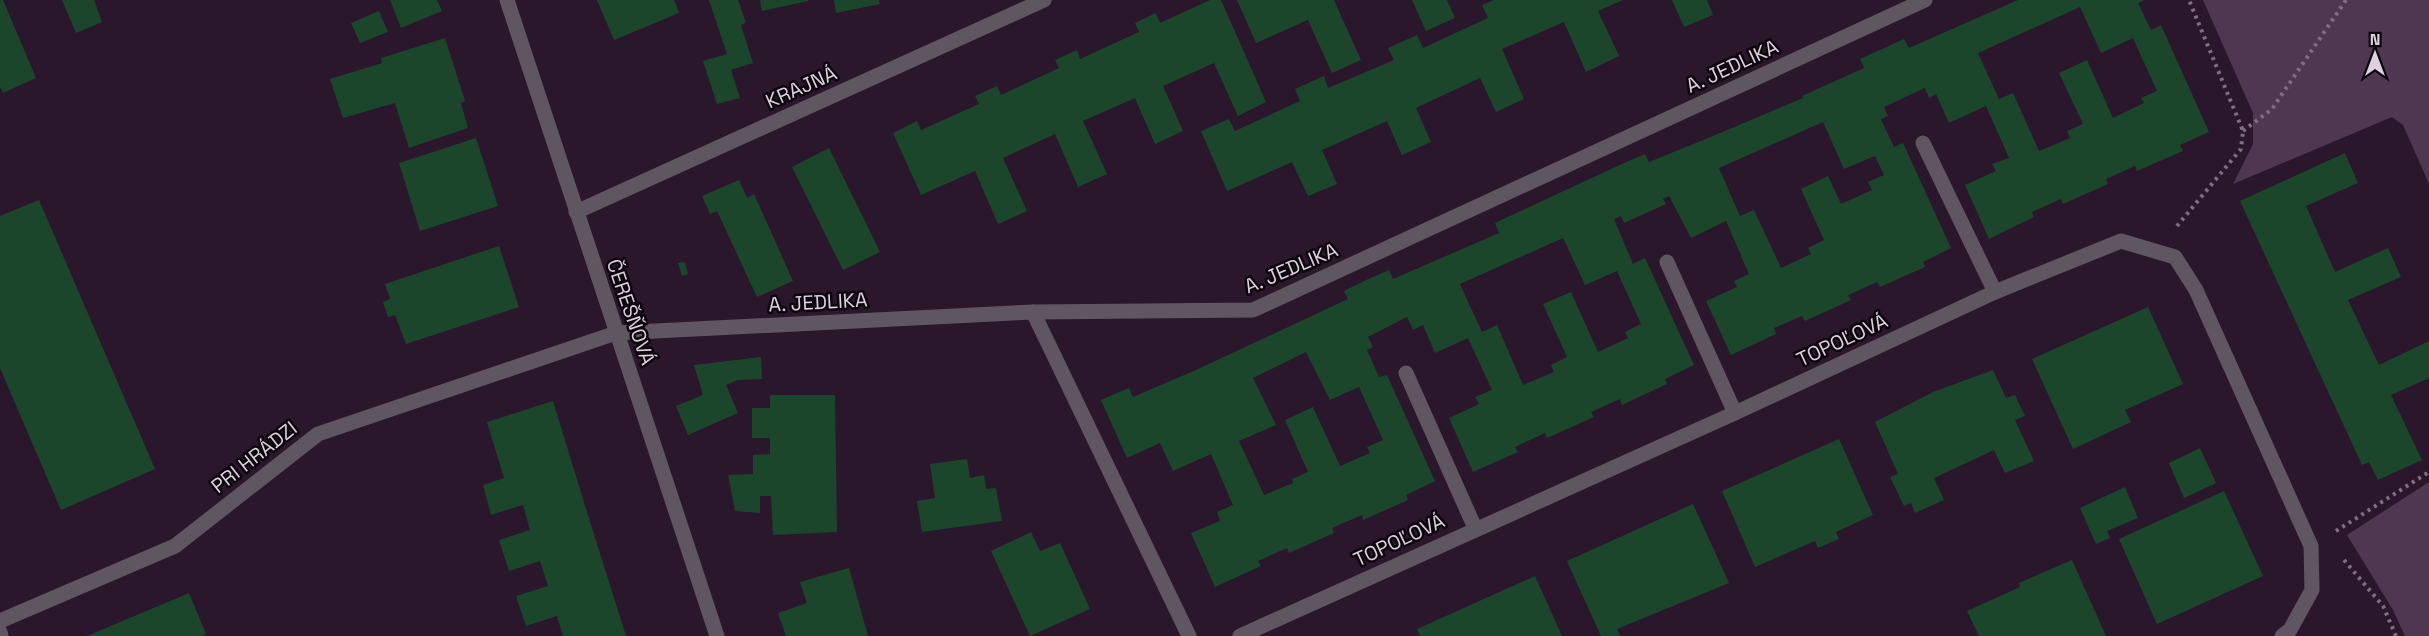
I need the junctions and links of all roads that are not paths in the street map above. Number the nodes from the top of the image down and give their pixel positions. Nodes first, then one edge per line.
1 (507, 0) edge
2 (1044, 0) edge
3 (1925, 0) edge
4 (1923, 143) dead end
5 (576, 212) junction
6 (1666, 261) dead end
7 (1995, 292) junction
8 (1033, 312) junction
9 (616, 333) junction
10 (1406, 373) dead end
11 (1735, 413) junction
12 (1475, 528) junction
13 (0, 621) edge
14 (717, 636) edge
15 (1190, 636) edge
16 (1240, 636) edge
17 (2282, 636) edge

1 - 5 street, ČEREŠŇOVÁ
2 - 5 street, KRAJNÁ
3 - 8 street, A. JEDLIKA
4 - 7 street
5 - 9 street, ČEREŠŇOVÁ
6 - 11 street
7 - 11 street, TOPOĽOVÁ
7 - 17 street, TOPOĽOVÁ
8 - 9 street, A. JEDLIKA
8 - 15 street
9 - 13 street, PRI HRÁDZI
9 - 14 street, ČEREŠŇOVÁ
10 - 12 street
11 - 12 street, TOPOĽOVÁ
12 - 16 street, TOPOĽOVÁ

